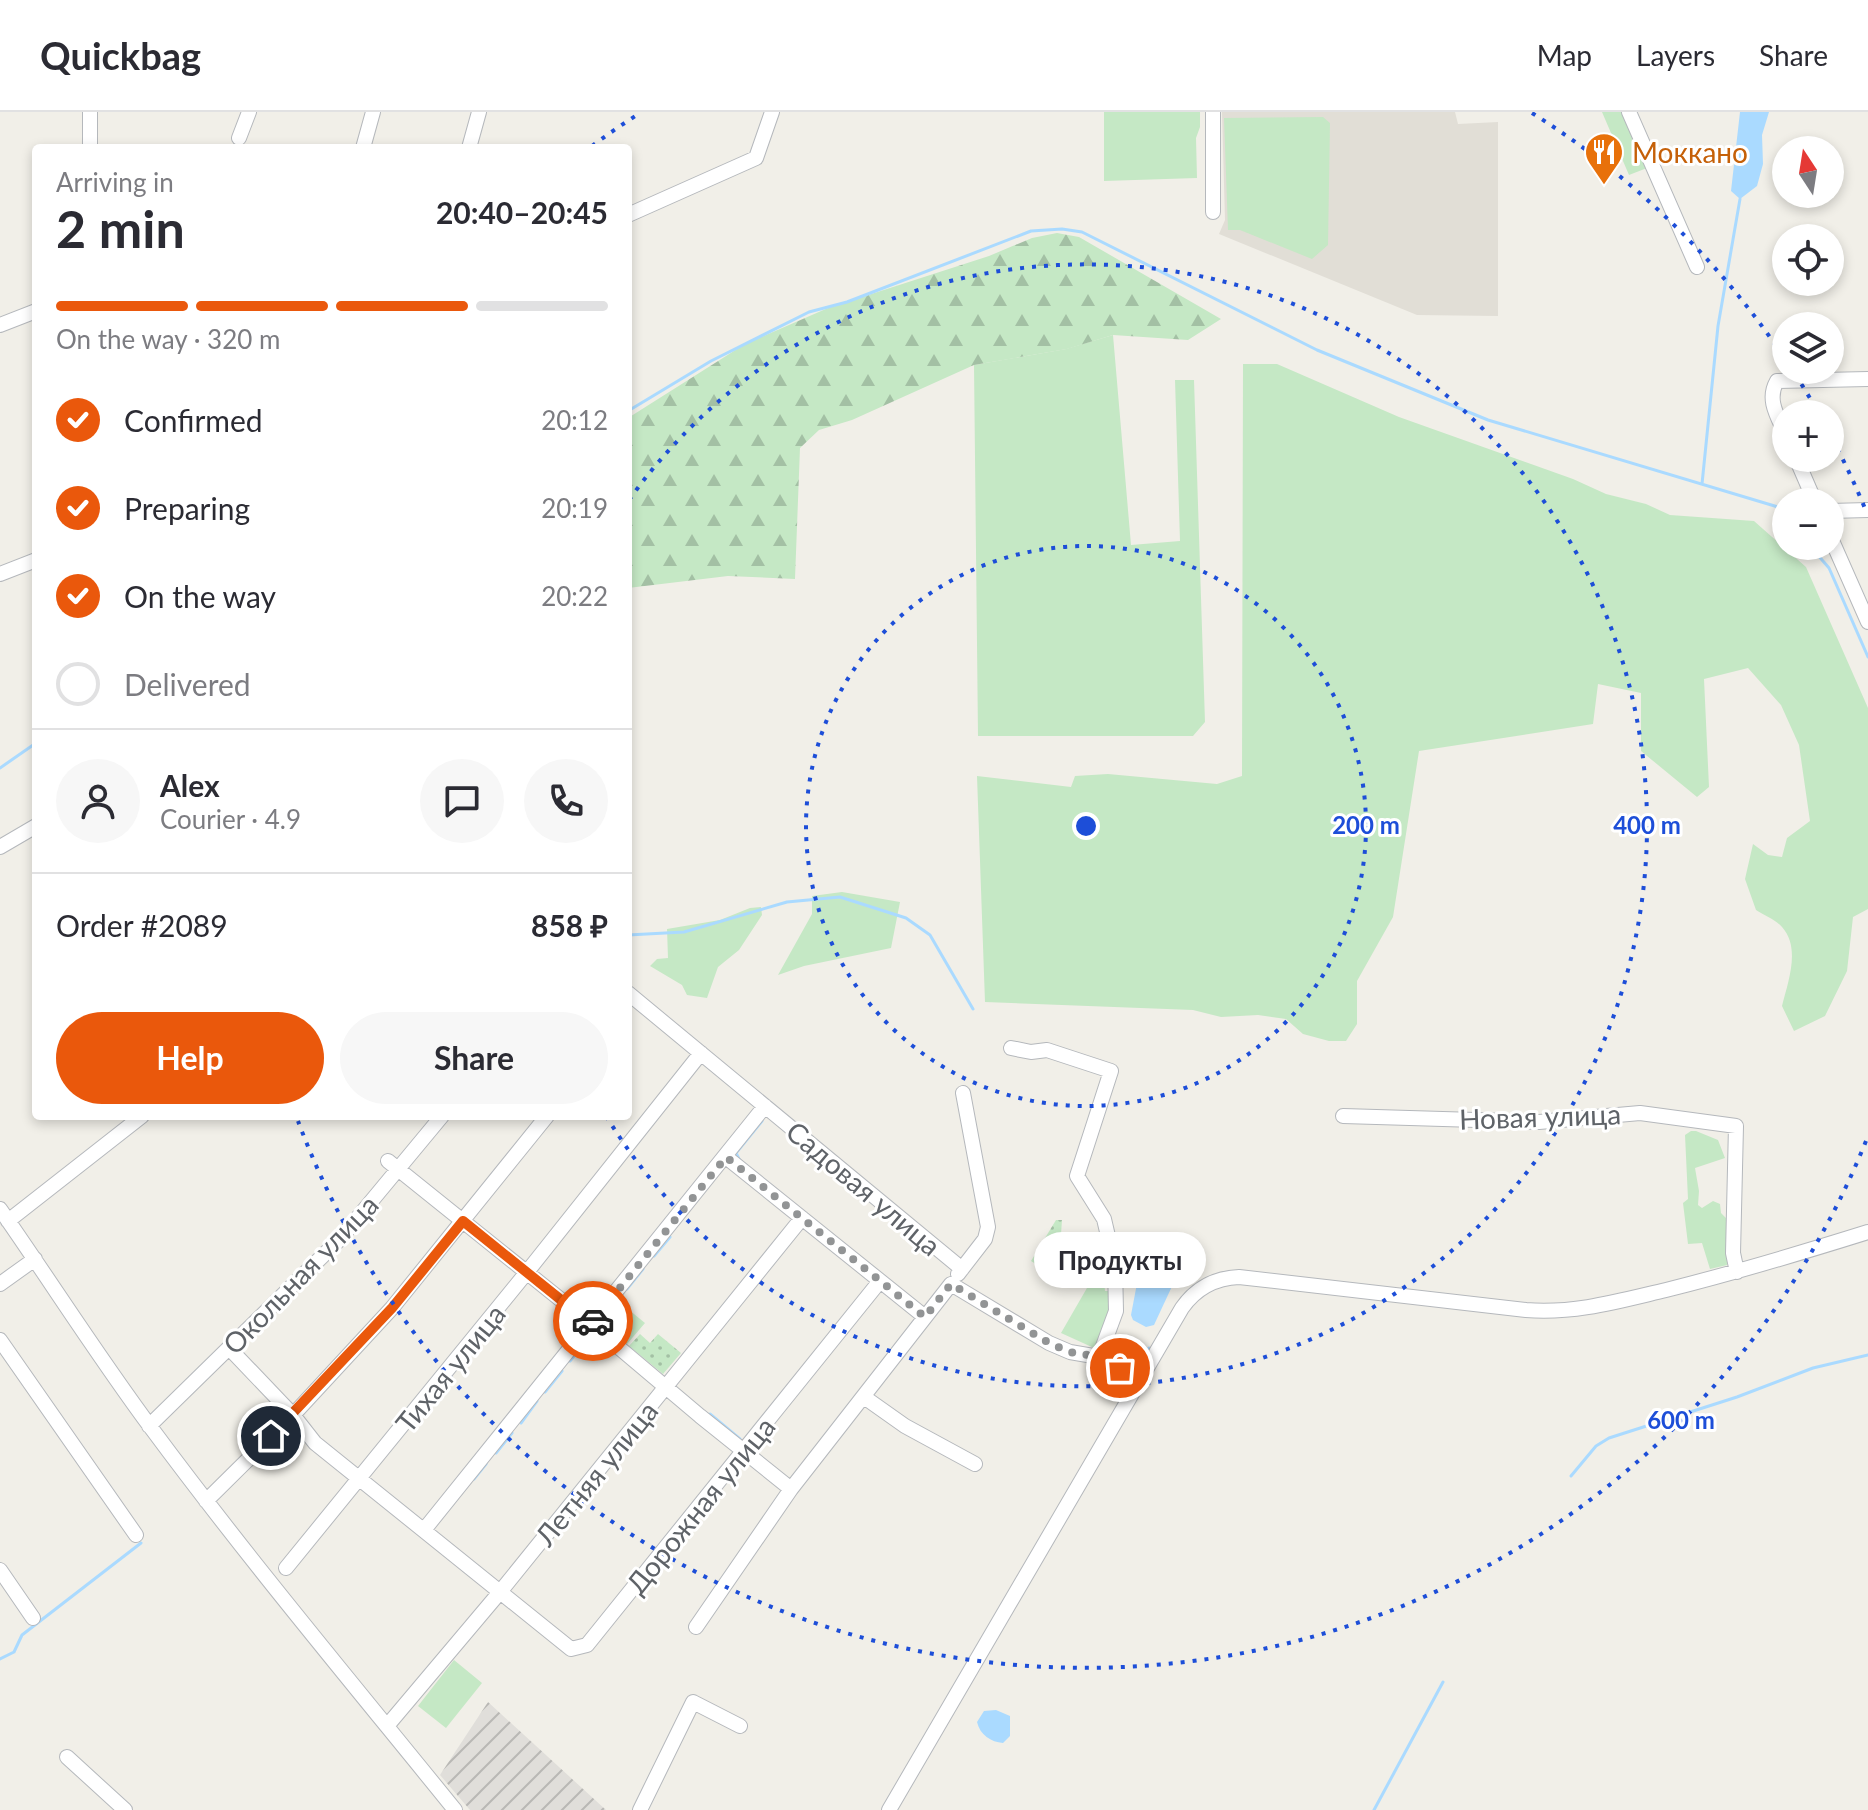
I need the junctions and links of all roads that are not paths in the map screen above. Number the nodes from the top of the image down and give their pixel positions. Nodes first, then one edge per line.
1 (90, 112) edge
2 (249, 112) edge
3 (373, 112) edge
4 (479, 112) edge
5 (772, 112) edge
6 (1213, 112) edge
7 (1629, 112) edge
8 (239, 138) dead end
9 (90, 144) edge
10 (364, 144) edge
11 (470, 144) edge
12 (1213, 212) dead end
13 (632, 213) edge
14 (1697, 267) dead end
15 (32, 313) edge
16 (0, 325) edge
17 (1868, 379) edge
18 (1772, 403) edge
19 (1868, 510) edge
20 (1844, 511) edge
21 (1841, 560) edge
22 (32, 562) edge
23 (0, 574) edge
24 (1868, 622) edge
25 (32, 828) edge
26 (0, 847) edge
27 (632, 1003) edge
28 (1011, 1048) dead end
29 (701, 1053) junction
30 (963, 1093) dead end
31 (765, 1106) junction
32 (1343, 1116) dead end
33 (136, 1120) edge
34 (438, 1120) edge
35 (544, 1120) edge
36 (726, 1157) junction
37 (393, 1165) junction
38 (4, 1215) edge
39 (802, 1218) junction
40 (463, 1221) junction
41 (1868, 1232) edge
42 (35, 1259) junction
43 (962, 1269) junction
44 (527, 1272) junction
45 (1737, 1272) junction
46 (880, 1281) junction
47 (0, 1284) edge
48 (951, 1284) junction
49 (925, 1317) junction
50 (591, 1324) junction
51 (0, 1340) edge
52 (229, 1348) junction
53 (1099, 1357) junction
54 (1142, 1379) junction
55 (665, 1387) junction
56 (864, 1397) junction
57 (293, 1415) junction
58 (149, 1426) junction
59 (743, 1452) junction
60 (975, 1464) dead end
61 (360, 1479) junction
62 (791, 1489) junction
63 (206, 1501) junction
64 (424, 1530) junction
65 (136, 1535) dead end
66 (286, 1568) dead end
67 (0, 1570) edge
68 (500, 1592) junction
69 (33, 1618) dead end
70 (696, 1627) dead end
71 (387, 1726) junction
72 (740, 1726) dead end
73 (67, 1757) dead end
74 (125, 1810) edge
75 (455, 1810) edge
76 (640, 1810) edge
77 (889, 1810) edge

1 - 9 street
2 - 8 street
3 - 10 street
4 - 11 street
5 - 13 street
6 - 12 street
7 - 14 street
15 - 16 street
17 - 18 street
19 - 20 street
21 - 24 street
22 - 23 street
25 - 26 street
27 - 29 street, Садовая улица
28 - 53 street
29 - 31 street, Садовая улица
29 - 44 street, Тихая улица
30 - 43 street
31 - 36 street, Садовая улица
31 - 43 street, Садовая улица
32 - 45 street, Новая улица
33 - 38 street
34 - 37 street, Окольная улица
35 - 40 street
36 - 39 street
36 - 50 street, Садовая улица
37 - 40 street
37 - 52 street, Окольная улица
38 - 42 street
39 - 46 street
39 - 55 street, Летняя улица
40 - 44 street
40 - 57 street
41 - 45 street
42 - 47 street
42 - 58 street
43 - 48 street
44 - 50 street
44 - 61 street, Тихая улица
45 - 54 street
46 - 49 street
46 - 59 street, Дорожная улица
48 - 49 street
48 - 53 street
49 - 56 street
50 - 55 street
50 - 64 street, Садовая улица
51 - 65 street
52 - 57 street
52 - 58 street, Окольная улица
53 - 54 street
54 - 77 street
55 - 59 street
55 - 68 street, Летняя улица
56 - 60 street
56 - 62 street
57 - 61 street
57 - 63 street
58 - 63 street
59 - 62 street
59 - 68 street, Дорожная улица
61 - 64 street
61 - 66 street, Тихая улица
62 - 70 street
63 - 71 street
64 - 68 street
67 - 69 street
68 - 71 street, Летняя улица
71 - 75 street
72 - 76 street
73 - 74 street

